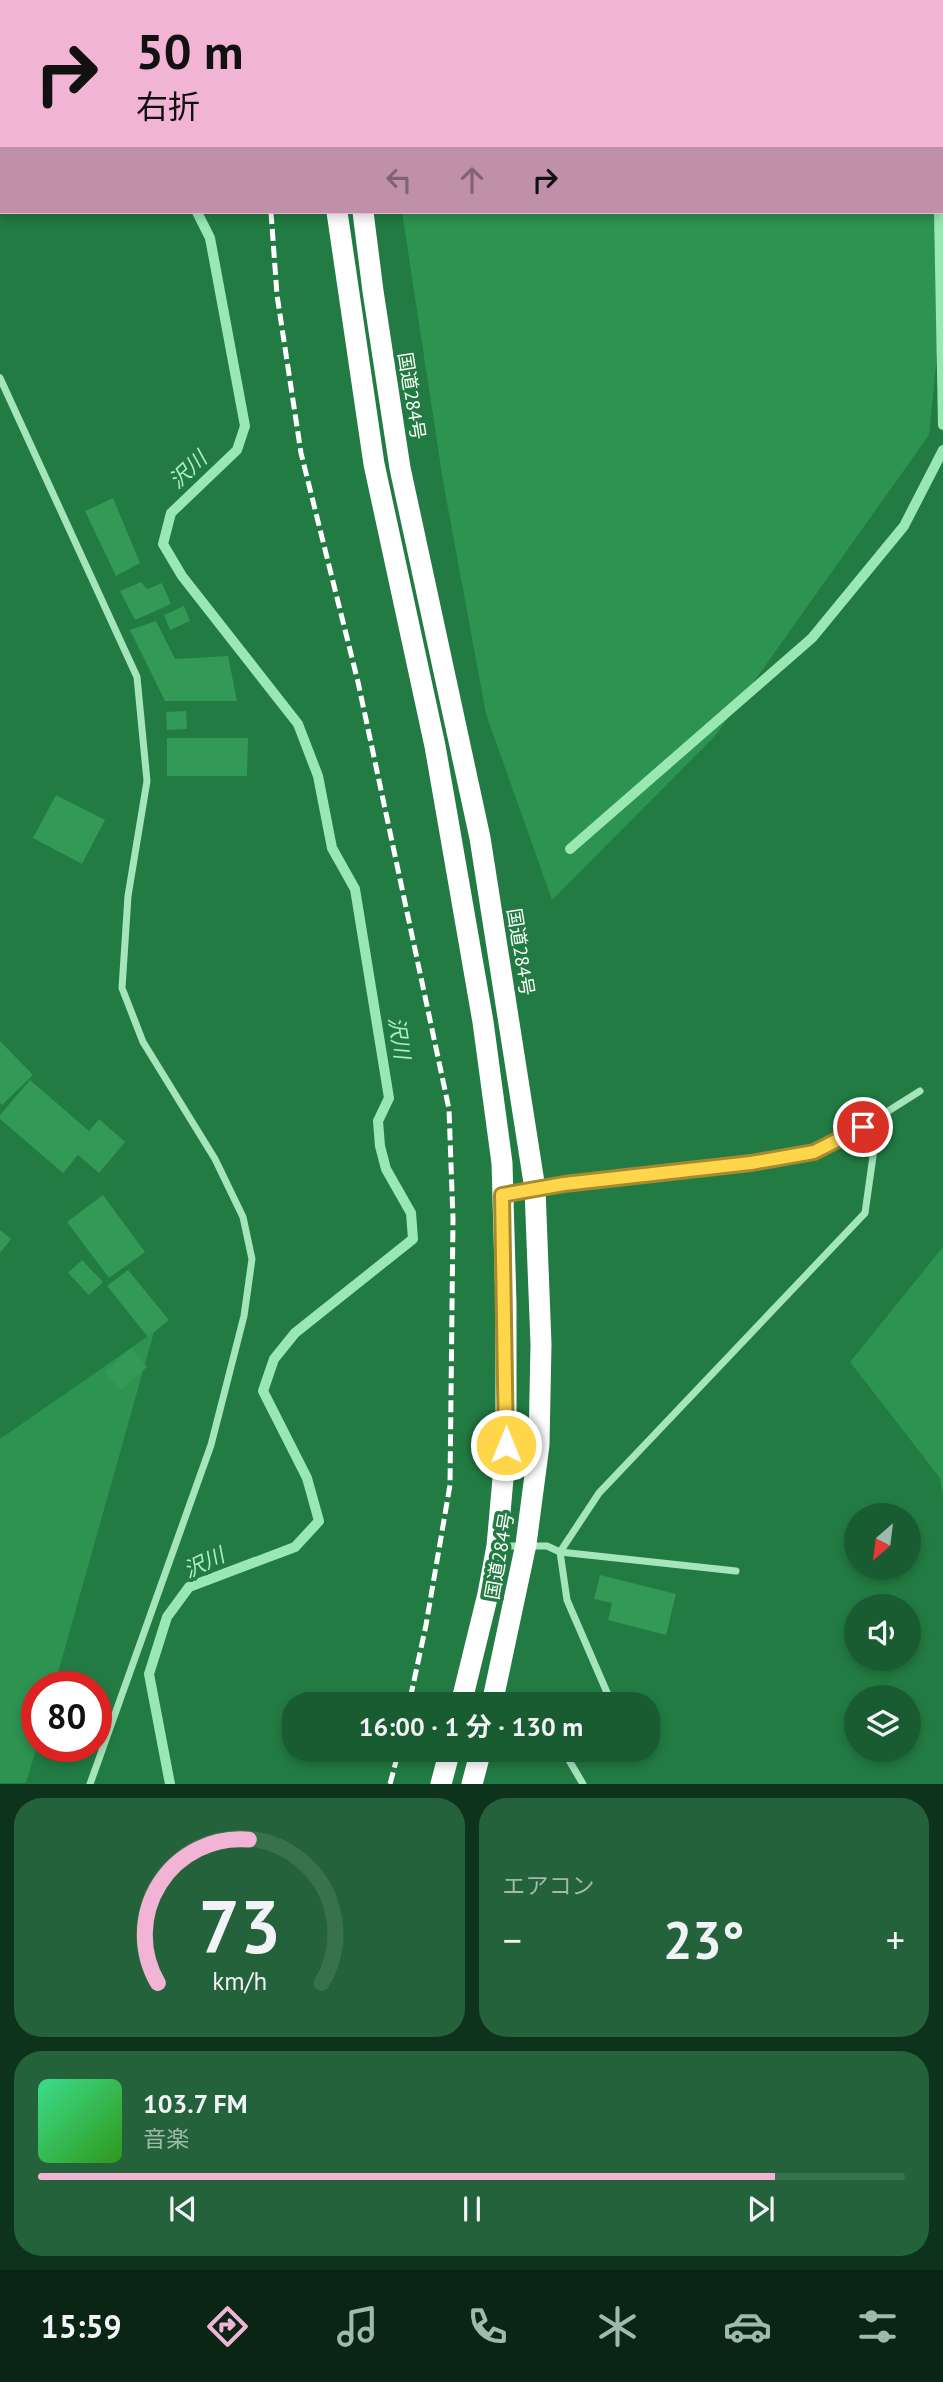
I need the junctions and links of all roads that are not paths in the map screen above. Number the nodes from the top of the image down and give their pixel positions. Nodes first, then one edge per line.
1 (337, 214) edge
2 (363, 214) edge
3 (0, 378) edge
4 (919, 1091) dead end
5 (874, 1149) dead end
6 (535, 1189) junction
7 (502, 1195) junction
8 (526, 1544) junction
9 (497, 1546) junction
10 (560, 1552) junction
11 (736, 1572) dead end
12 (464, 1692) edge
13 (495, 1692) edge
14 (607, 1692) edge
15 (447, 1762) edge
16 (478, 1762) edge
17 (570, 1762) edge
18 (90, 1783) edge
19 (441, 1783) edge
20 (472, 1783) edge
21 (583, 1783) edge

1 - 7 highway, 国道284号
2 - 6 highway, 国道284号
3 - 18 street
4 - 6 street
5 - 10 street
6 - 7 street
6 - 8 highway, 国道284号
7 - 9 highway, 国道284号
8 - 9 street
8 - 10 street
8 - 13 highway, 国道284号
9 - 12 highway, 国道284号
10 - 11 street
10 - 14 street
15 - 19 highway
16 - 20 highway
17 - 21 street

